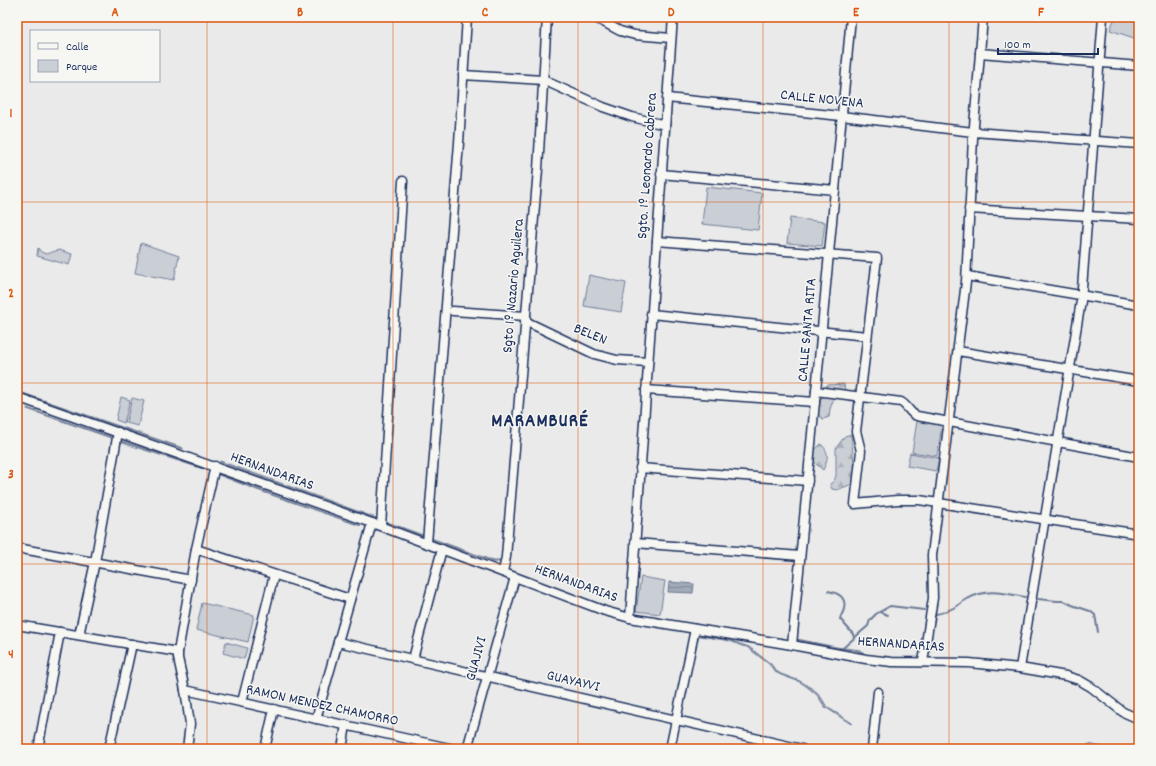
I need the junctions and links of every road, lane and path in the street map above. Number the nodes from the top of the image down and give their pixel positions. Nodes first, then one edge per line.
1 (467, 17) edge
2 (548, 17) edge
3 (594, 17) edge
4 (673, 17) edge
5 (850, 17) edge
6 (983, 17) edge
7 (1103, 17) edge
8 (671, 38) junction
9 (980, 53) junction
10 (1100, 63) junction
11 (1139, 66) edge
12 (463, 75) junction
13 (543, 80) junction
14 (667, 98) junction
15 (841, 116) junction
16 (665, 125) junction
17 (974, 132) junction
18 (1094, 140) junction
19 (1139, 144) edge
20 (661, 174) junction
21 (403, 180) dead end
22 (835, 190) junction
23 (969, 209) junction
24 (1088, 216) junction
25 (1139, 219) edge
26 (657, 241) junction
27 (829, 254) junction
28 (967, 276) junction
29 (1082, 295) junction
30 (1139, 305) edge
31 (453, 311) dead end
32 (651, 316) junction
33 (525, 319) junction
34 (821, 331) junction
35 (867, 336) junction
36 (958, 351) junction
37 (648, 362) junction
38 (1069, 370) junction
39 (1139, 381) edge
40 (646, 390) junction
41 (816, 391) junction
42 (17, 397) edge
43 (860, 397) junction
44 (815, 402) junction
45 (949, 422) junction
46 (118, 432) junction
47 (1057, 442) junction
48 (1139, 457) edge
49 (215, 466) junction
50 (640, 468) junction
51 (808, 481) junction
52 (938, 503) junction
53 (1044, 519) junction
54 (372, 523) junction
55 (381, 526) junction
56 (1139, 534) edge
57 (427, 543) junction
58 (635, 543) junction
59 (17, 548) edge
60 (196, 549) junction
61 (442, 549) junction
62 (800, 556) junction
63 (95, 562) junction
64 (503, 572) junction
65 (274, 575) junction
66 (515, 577) junction
67 (191, 580) junction
68 (350, 599) junction
69 (630, 618) junction
70 (17, 626) edge
71 (695, 629) junction
72 (60, 632) junction
73 (79, 635) junction
74 (338, 642) junction
75 (132, 644) junction
76 (792, 645) junction
77 (178, 652) junction
78 (413, 659) junction
79 (923, 662) junction
80 (1020, 668) junction
81 (487, 676) junction
82 (185, 690) junction
83 (878, 692) dead end
84 (242, 702) junction
85 (274, 710) junction
86 (316, 719) junction
87 (1139, 719) edge
88 (676, 720) junction
89 (346, 725) junction
90 (38, 749) edge
91 (109, 749) edge
92 (187, 749) edge
93 (265, 749) edge
94 (342, 749) edge
95 (454, 749) edge
96 (467, 749) edge
97 (670, 749) edge
98 (802, 749) edge
99 (872, 749) edge

1 - 12 street
2 - 13 street, Sgto 1º Nazario Aguilera
3 - 8 street
4 - 8 street, Sgto. 1º Leonardo Cabrera
5 - 15 street, CALLE SANTA RITA
6 - 9 street
7 - 10 street
8 - 14 street, Sgto. 1º Leonardo Cabrera
9 - 10 street
9 - 17 street
10 - 11 street
10 - 18 street
12 - 13 street
12 - 57 street
13 - 16 street
13 - 33 street, Sgto 1º Nazario Aguilera
14 - 15 street, CALLE NOVENA
14 - 16 street, Sgto. 1º Leonardo Cabrera
15 - 17 street, CALLE NOVENA
15 - 22 street, CALLE SANTA RITA
16 - 20 street, Sgto. 1º Leonardo Cabrera
17 - 18 street, CALLE NOVENA
17 - 23 street
18 - 19 street, CALLE NOVENA
18 - 24 street
20 - 22 street
20 - 26 street, Sgto. 1º Leonardo Cabrera
21 - 55 street
22 - 27 street, CALLE SANTA RITA
23 - 24 street
23 - 28 street
24 - 25 street
24 - 29 street
26 - 27 street
26 - 32 street, Sgto. 1º Leonardo Cabrera
27 - 34 street, CALLE SANTA RITA
27 - 35 street
28 - 29 street
28 - 36 street
29 - 30 street
29 - 38 street
31 - 33 street
32 - 34 street
32 - 37 street, Sgto. 1º Leonardo Cabrera
33 - 37 street, BELEN
33 - 64 street, Sgto 1º Nazario Aguilera
34 - 35 street
34 - 41 street, CALLE SANTA RITA
35 - 43 street
36 - 38 street
36 - 45 street
37 - 40 street, Sgto. 1º Leonardo Cabrera
38 - 39 street
38 - 47 street
40 - 44 street
40 - 50 street, Sgto. 1º Leonardo Cabrera
41 - 43 street
41 - 44 street, CALLE SANTA RITA
42 - 46 street, HERNANDARIAS
43 - 45 street
43 - 52 street
44 - 51 street, CALLE SANTA RITA
45 - 47 street
45 - 52 street
46 - 49 street, HERNANDARIAS
46 - 63 street
47 - 48 street
47 - 53 street
49 - 54 street, HERNANDARIAS
49 - 60 street
50 - 51 street
50 - 58 street, Sgto. 1º Leonardo Cabrera
51 - 62 street, CALLE SANTA RITA
52 - 53 street
52 - 79 street
53 - 56 street
53 - 80 street
54 - 55 street, HERNANDARIAS
54 - 68 street
55 - 57 street, HERNANDARIAS
57 - 61 street, HERNANDARIAS
58 - 62 street
58 - 69 street, Sgto. 1º Leonardo Cabrera
59 - 63 street
60 - 65 street
60 - 67 street
61 - 64 street, HERNANDARIAS
61 - 78 street
62 - 76 street, CALLE SANTA RITA
63 - 67 street
63 - 73 street
64 - 66 street, HERNANDARIAS
65 - 68 street
65 - 84 street
66 - 69 street, HERNANDARIAS
66 - 81 street, GUAJIVI
67 - 77 street
68 - 74 street
69 - 71 street, HERNANDARIAS
70 - 72 street
71 - 76 street, HERNANDARIAS
71 - 88 street
72 - 73 street
72 - 90 street
73 - 75 street
74 - 78 street, GUAYAYVI
74 - 86 street
75 - 77 street
75 - 91 street
76 - 79 street, HERNANDARIAS
77 - 82 street
78 - 81 street, GUAYAYVI
79 - 80 street, HERNANDARIAS
80 - 87 street, HERNANDARIAS
81 - 88 street, GUAYAYVI
81 - 96 street, GUAJIVI
82 - 84 street, RAMON MENDEZ CHAMORRO
82 - 92 street
83 - 99 street
84 - 85 street, RAMON MENDEZ CHAMORRO
85 - 86 street, RAMON MENDEZ CHAMORRO
85 - 93 street
86 - 89 street, RAMON MENDEZ CHAMORRO
88 - 97 street
88 - 98 street, GUAYAYVI
89 - 94 street
89 - 95 street, RAMON MENDEZ CHAMORRO

